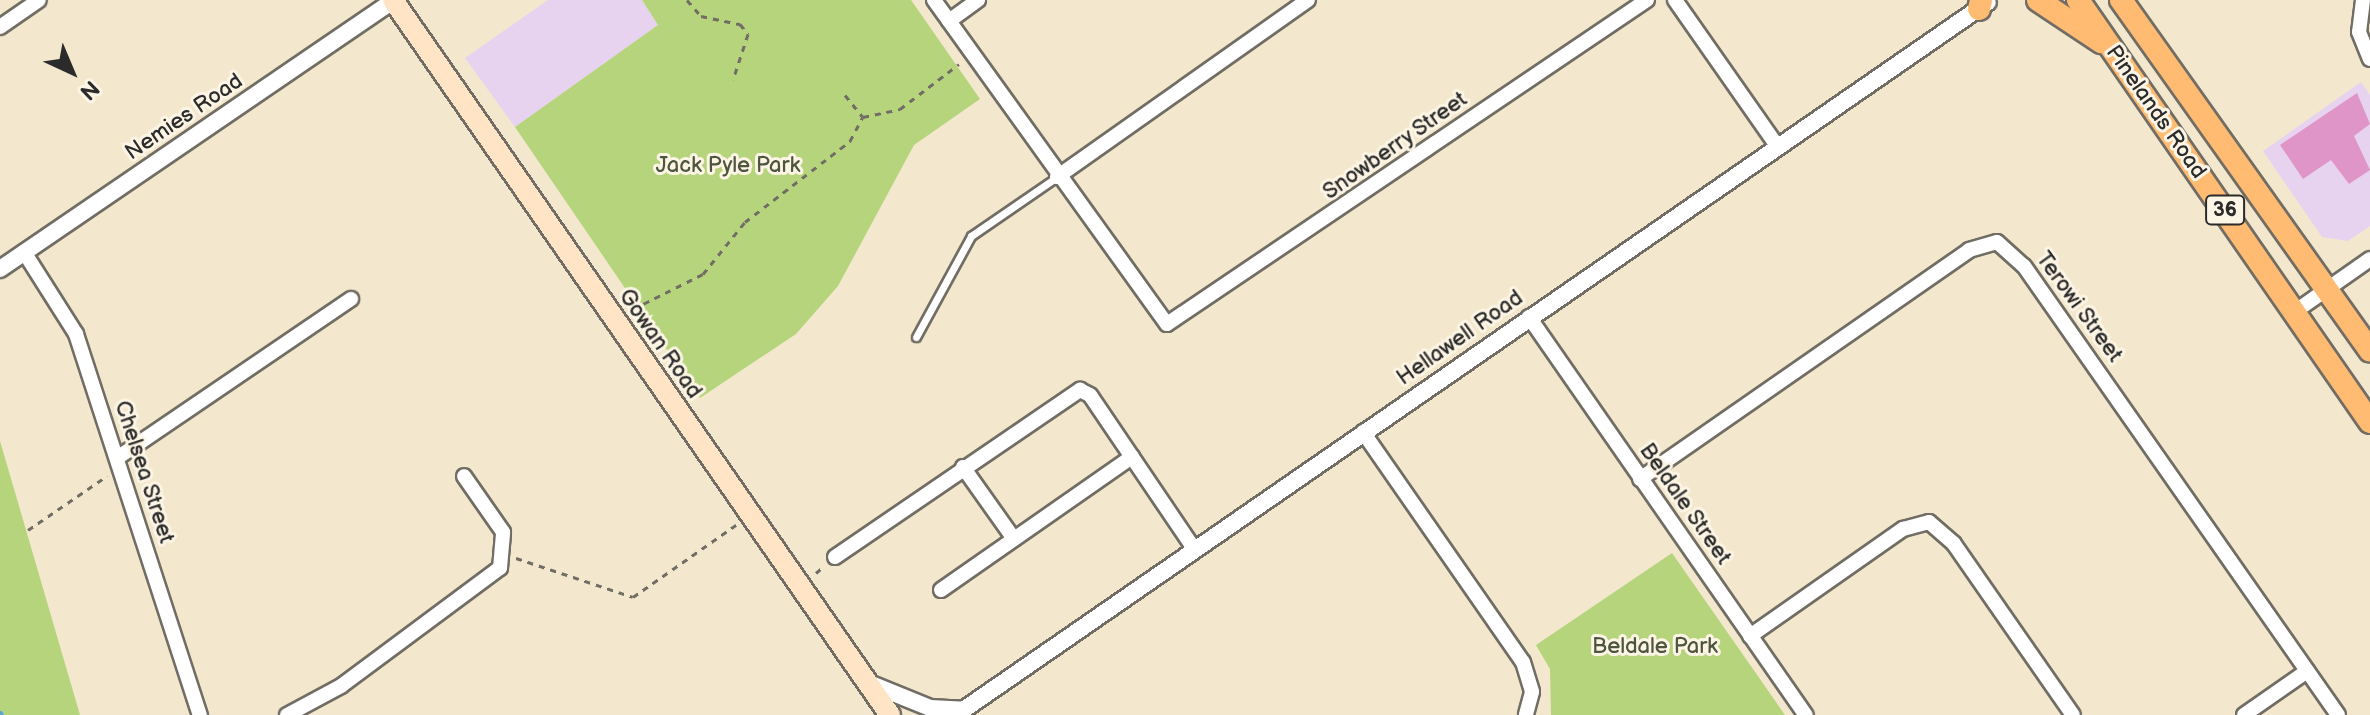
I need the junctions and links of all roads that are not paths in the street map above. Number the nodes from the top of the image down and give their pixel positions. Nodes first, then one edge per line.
1 (39, 0) edge
2 (393, 0) edge
3 (934, 0) edge
4 (978, 0) edge
5 (1308, 0) edge
6 (1647, 0) edge
7 (1675, 0) edge
8 (2038, 0) edge
9 (2078, 0) edge
10 (2363, 0) edge
11 (2123, 2) edge
12 (1984, 3) edge
13 (949, 21) junction
14 (0, 27) edge
15 (2114, 53) junction
16 (2370, 59) edge
17 (1778, 147) junction
18 (1057, 177) junction
19 (24, 252) junction
20 (2370, 259) edge
21 (0, 269) edge
22 (2327, 290) junction
23 (351, 299) dead end
24 (2293, 313) junction
25 (1529, 317) junction
26 (916, 337) dead end
27 (2370, 351) edge
28 (2370, 422) edge
29 (1363, 432) junction
30 (1132, 457) junction
31 (119, 462) junction
32 (963, 467) junction
33 (464, 476) dead end
34 (1640, 479) junction
35 (1014, 539) junction
36 (1195, 550) junction
37 (835, 557) dead end
38 (941, 590) dead end
39 (1750, 636) junction
40 (2307, 671) junction
41 (866, 681) junction
42 (960, 712) edge
43 (200, 715) edge
44 (287, 715) edge
45 (890, 715) edge
46 (1526, 715) edge
47 (1806, 715) edge
48 (2073, 715) edge
49 (2244, 715) edge
50 (2338, 715) edge

1 - 14 street
2 - 19 street, Nemies Road
2 - 41 main road, Gowan Road
3 - 13 street
4 - 13 street
5 - 18 street
6 - 18 street, Snowberry Street
7 - 17 street
8 - 15 main road
9 - 15 main road, Pinelands Road / 36
10 - 16 street
11 - 22 main road, Pinelands Road / 36
12 - 17 street, Hellawell Road
13 - 18 street
15 - 24 main road, Pinelands Road / 36
17 - 25 street, Hellawell Road
18 - 26 lane
19 - 21 street, Nemies Road
19 - 31 street, Chelsea Street
20 - 22 street
22 - 24 street
22 - 27 main road, Pinelands Road / 36
23 - 31 street
24 - 28 main road, Pinelands Road / 36
25 - 29 street, Hellawell Road
25 - 34 street, Beldale Street
29 - 36 street, Hellawell Road
29 - 46 street
30 - 32 street
30 - 35 street
30 - 36 street
31 - 43 street, Chelsea Street
32 - 35 street
32 - 37 street
33 - 44 street
34 - 39 street, Beldale Street
34 - 40 street, Terowi Street
35 - 38 street
36 - 42 street, Hellawell Road
39 - 47 street, Beldale Street
39 - 48 street
40 - 49 street
40 - 50 street, Terowi Street
41 - 42 street
41 - 45 main road, Gowan Road

